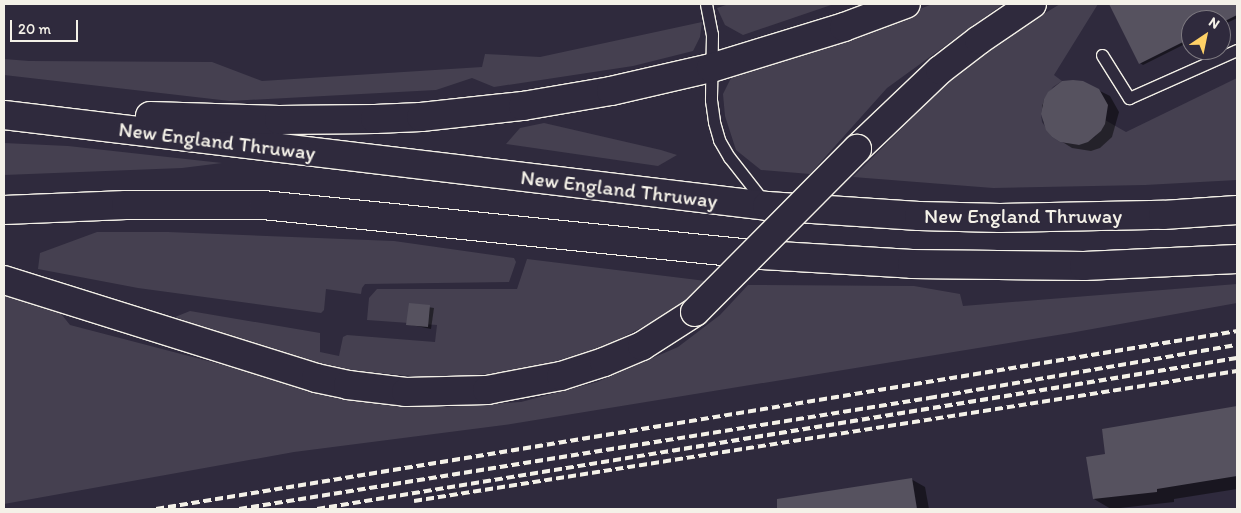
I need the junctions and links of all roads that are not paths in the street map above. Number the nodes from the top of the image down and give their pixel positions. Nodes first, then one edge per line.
1 (706, 4) edge
2 (906, 4) edge
3 (1032, 4) edge
4 (1237, 50) edge
5 (1102, 55) dead end
6 (711, 68) junction
7 (4, 111) edge
8 (4, 115) edge
9 (767, 206) junction
10 (4, 210) edge
11 (1237, 210) edge
12 (1237, 259) edge
13 (4, 280) edge

1 - 6 lane
2 - 6 highway
3 - 13 highway, bridge
4 - 5 lane
6 - 7 highway
6 - 9 lane
8 - 9 highway, New England Thruway
9 - 11 highway, New England Thruway
10 - 12 highway

